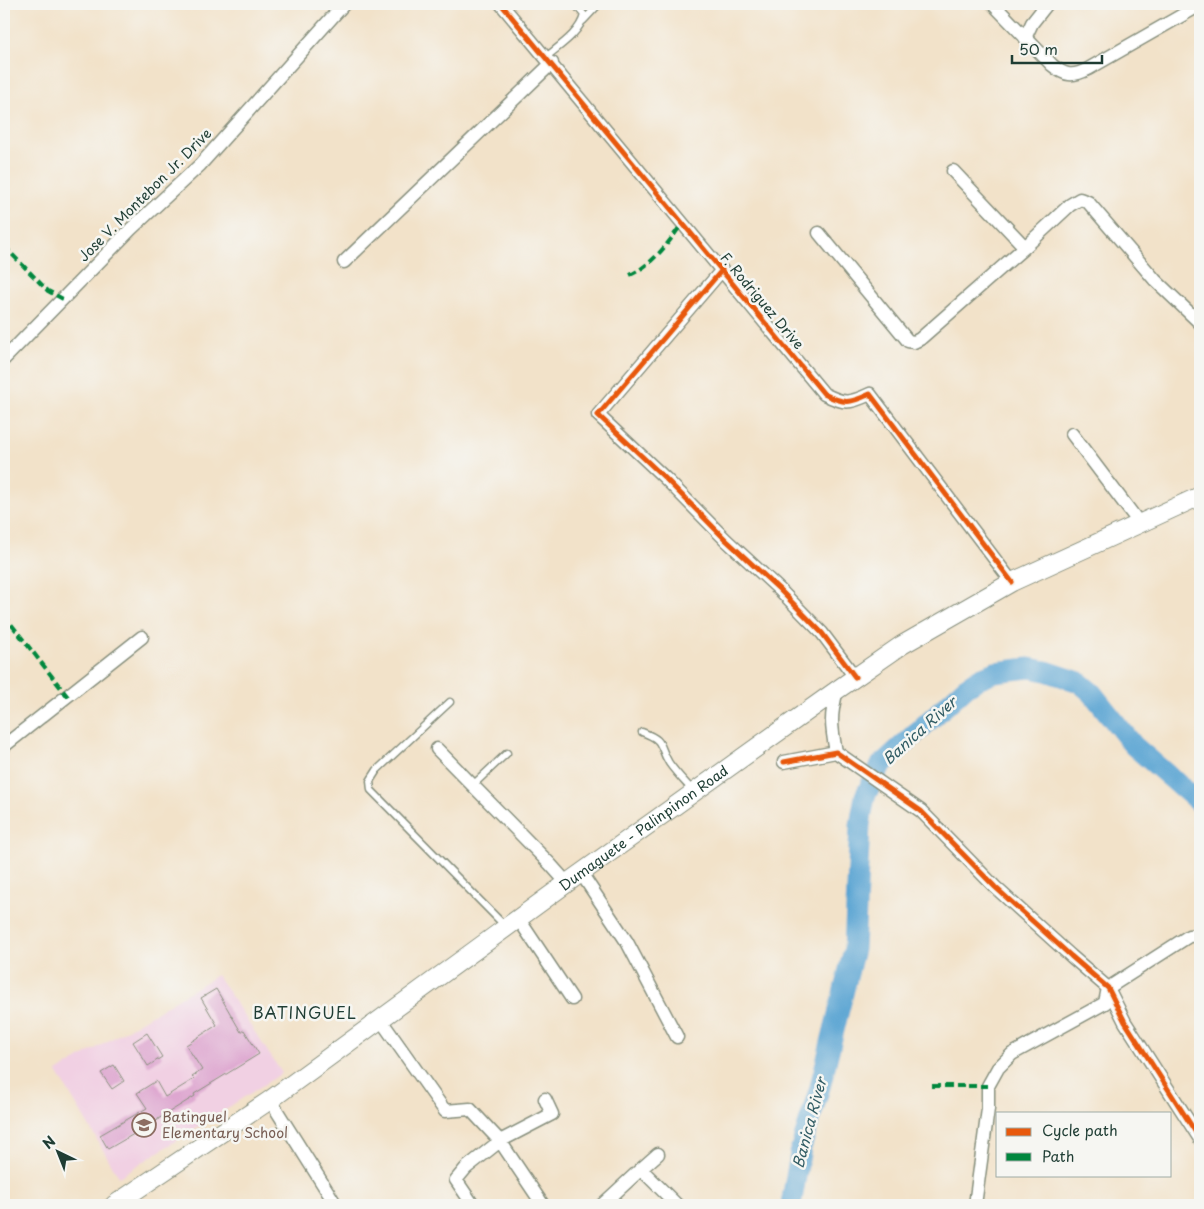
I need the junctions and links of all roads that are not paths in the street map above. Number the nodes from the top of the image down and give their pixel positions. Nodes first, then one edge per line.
1 (344, 4) edge
2 (501, 4) edge
3 (575, 4) edge
4 (599, 4) edge
5 (993, 4) edge
6 (1047, 4) edge
7 (1200, 5) edge
8 (582, 22) junction
9 (1024, 38) junction
10 (549, 60) junction
11 (953, 171) dead end
12 (819, 233) dead end
13 (1025, 247) junction
14 (344, 262) dead end
15 (722, 270) junction
16 (1200, 323) edge
17 (4, 360) edge
18 (1072, 434) dead end
19 (1200, 496) edge
20 (1140, 524) junction
21 (1012, 582) junction
22 (142, 637) dead end
23 (855, 677) junction
24 (837, 690) junction
25 (450, 702) dead end
26 (642, 732) dead end
27 (4, 746) edge
28 (437, 749) dead end
29 (836, 752) junction
30 (507, 753) dead end
31 (784, 762) dead end
32 (474, 785) junction
33 (693, 792) junction
34 (581, 873) junction
35 (566, 883) junction
36 (512, 922) junction
37 (1200, 935) edge
38 (1108, 988) junction
39 (572, 999) dead end
40 (380, 1019) junction
41 (677, 1036) dead end
42 (546, 1099) dead end
43 (270, 1100) junction
44 (1200, 1139) edge
45 (500, 1141) junction
46 (658, 1154) dead end
47 (641, 1169) junction
48 (114, 1205) edge
49 (336, 1205) edge
50 (473, 1205) edge
51 (543, 1205) edge
52 (602, 1205) edge
53 (676, 1205) edge
54 (975, 1205) edge

1 - 17 street, Jose V. Montebon Jr. Drive
2 - 10 street, F. Rodriguez Drive
3 - 8 lane
4 - 8 lane
5 - 9 street
6 - 9 street
7 - 9 street
8 - 10 lane
10 - 14 street
10 - 15 street, F. Rodriguez Drive
11 - 13 street
12 - 13 street
13 - 16 street
15 - 21 street, F. Rodriguez Drive
15 - 23 street
18 - 20 street
19 - 20 main road, Dumaguete - Palinpinon Road
20 - 21 main road, Dumaguete - Palinpinon Road
21 - 23 main road, Dumaguete - Palinpinon Road
22 - 27 street
23 - 24 main road, Dumaguete - Palinpinon Road
24 - 29 street
24 - 33 main road, Dumaguete - Palinpinon Road
25 - 36 lane
26 - 33 lane
28 - 32 street
29 - 31 street
29 - 38 street
30 - 32 lane
32 - 35 street
33 - 34 main road, Dumaguete - Palinpinon Road
34 - 35 main road, Dumaguete - Palinpinon Road
34 - 41 street
35 - 36 main road, Dumaguete - Palinpinon Road
36 - 39 street
36 - 40 main road, Dumaguete - Palinpinon Road
37 - 38 street
38 - 44 street
38 - 54 street
40 - 43 main road, Dumaguete - Palinpinon Road
40 - 45 street
42 - 45 street
43 - 48 main road, Dumaguete - Palinpinon Road
43 - 49 street
45 - 50 street
45 - 51 street
46 - 47 street
47 - 52 street
47 - 53 street

